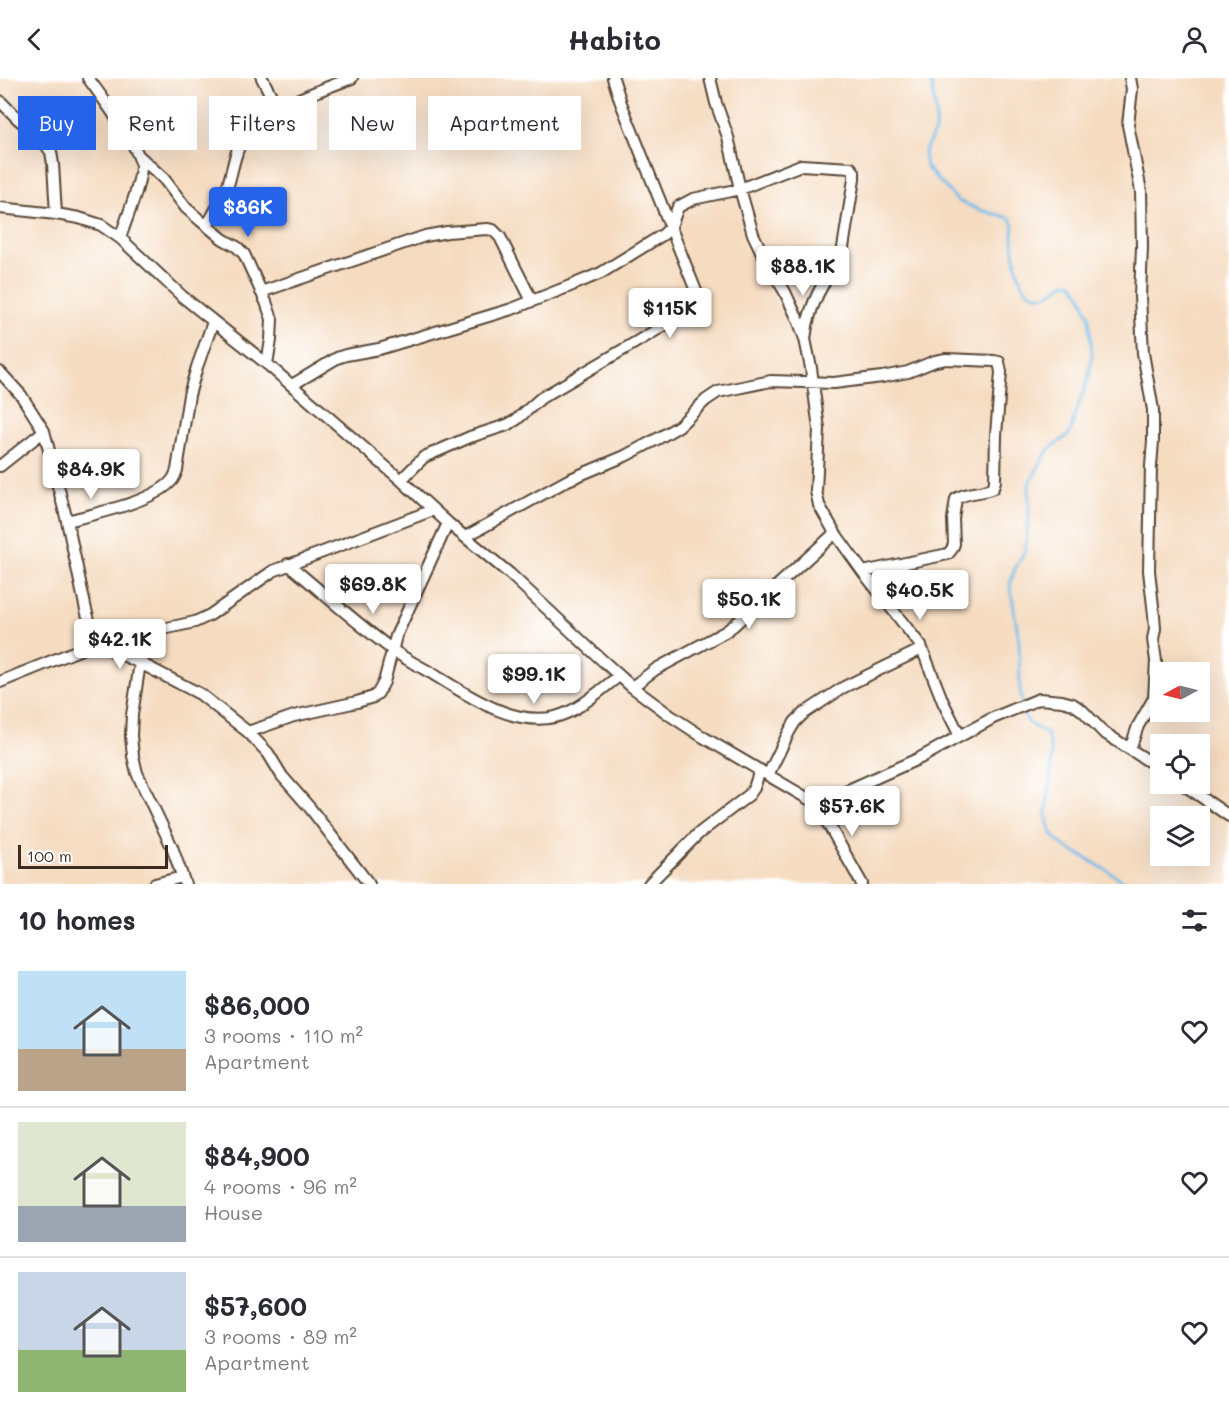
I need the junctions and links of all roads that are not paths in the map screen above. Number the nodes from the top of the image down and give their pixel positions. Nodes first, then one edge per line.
1 (88, 78) edge
2 (262, 78) edge
3 (352, 78) edge
4 (613, 78) edge
5 (710, 78) edge
6 (1130, 78) edge
7 (271, 96) edge
8 (309, 96) edge
9 (0, 101) edge
10 (238, 150) edge
11 (139, 156) junction
12 (740, 189) junction
13 (0, 208) edge
14 (56, 214) junction
15 (207, 226) junction
16 (671, 226) junction
17 (120, 238) junction
18 (261, 292) junction
19 (532, 301) junction
20 (213, 322) junction
21 (805, 339) junction
22 (267, 364) junction
23 (1, 375) edge
24 (813, 383) junction
25 (292, 385) junction
26 (44, 431) junction
27 (0, 466) edge
28 (400, 480) junction
29 (434, 510) junction
30 (67, 521) junction
31 (448, 523) junction
32 (835, 533) junction
33 (465, 537) junction
34 (288, 564) junction
35 (863, 572) junction
36 (96, 643) junction
37 (922, 649) junction
38 (392, 650) junction
39 (140, 663) junction
40 (619, 676) junction
41 (0, 682) edge
42 (632, 687) junction
43 (248, 732) junction
44 (960, 736) junction
45 (1130, 749) junction
46 (1150, 762) edge
47 (764, 772) junction
48 (1198, 794) edge
49 (817, 804) junction
50 (1229, 816) edge
51 (183, 881) edge
52 (155, 884) edge
53 (369, 884) edge
54 (649, 884) edge
55 (862, 884) edge

1 - 11 street
2 - 7 street
3 - 8 street
4 - 16 street
5 - 12 street
6 - 45 street
9 - 14 street
10 - 15 street
11 - 15 street
11 - 17 street
12 - 16 street
12 - 21 street
12 - 21 street
13 - 14 street
14 - 17 street
15 - 18 street
16 - 19 street
16 - 28 street
17 - 20 street
18 - 19 street
18 - 22 street
19 - 25 street
20 - 22 street
20 - 30 street
21 - 24 street
22 - 25 street
23 - 26 street
24 - 32 street
24 - 33 street
24 - 35 street
25 - 28 street
26 - 27 street
26 - 30 street
28 - 29 street
29 - 31 street
29 - 34 street
30 - 36 street
31 - 33 street
31 - 38 street
32 - 35 street
32 - 42 street
33 - 40 street
34 - 38 street
34 - 39 street
35 - 37 street
36 - 39 street
36 - 41 street
37 - 44 street
37 - 47 street
38 - 40 street
38 - 43 street
39 - 43 street
39 - 51 street
40 - 42 street
42 - 47 street
43 - 53 street
44 - 45 street
44 - 49 street
45 - 46 street
47 - 49 street
47 - 54 street
48 - 50 street
49 - 55 street
51 - 52 street

